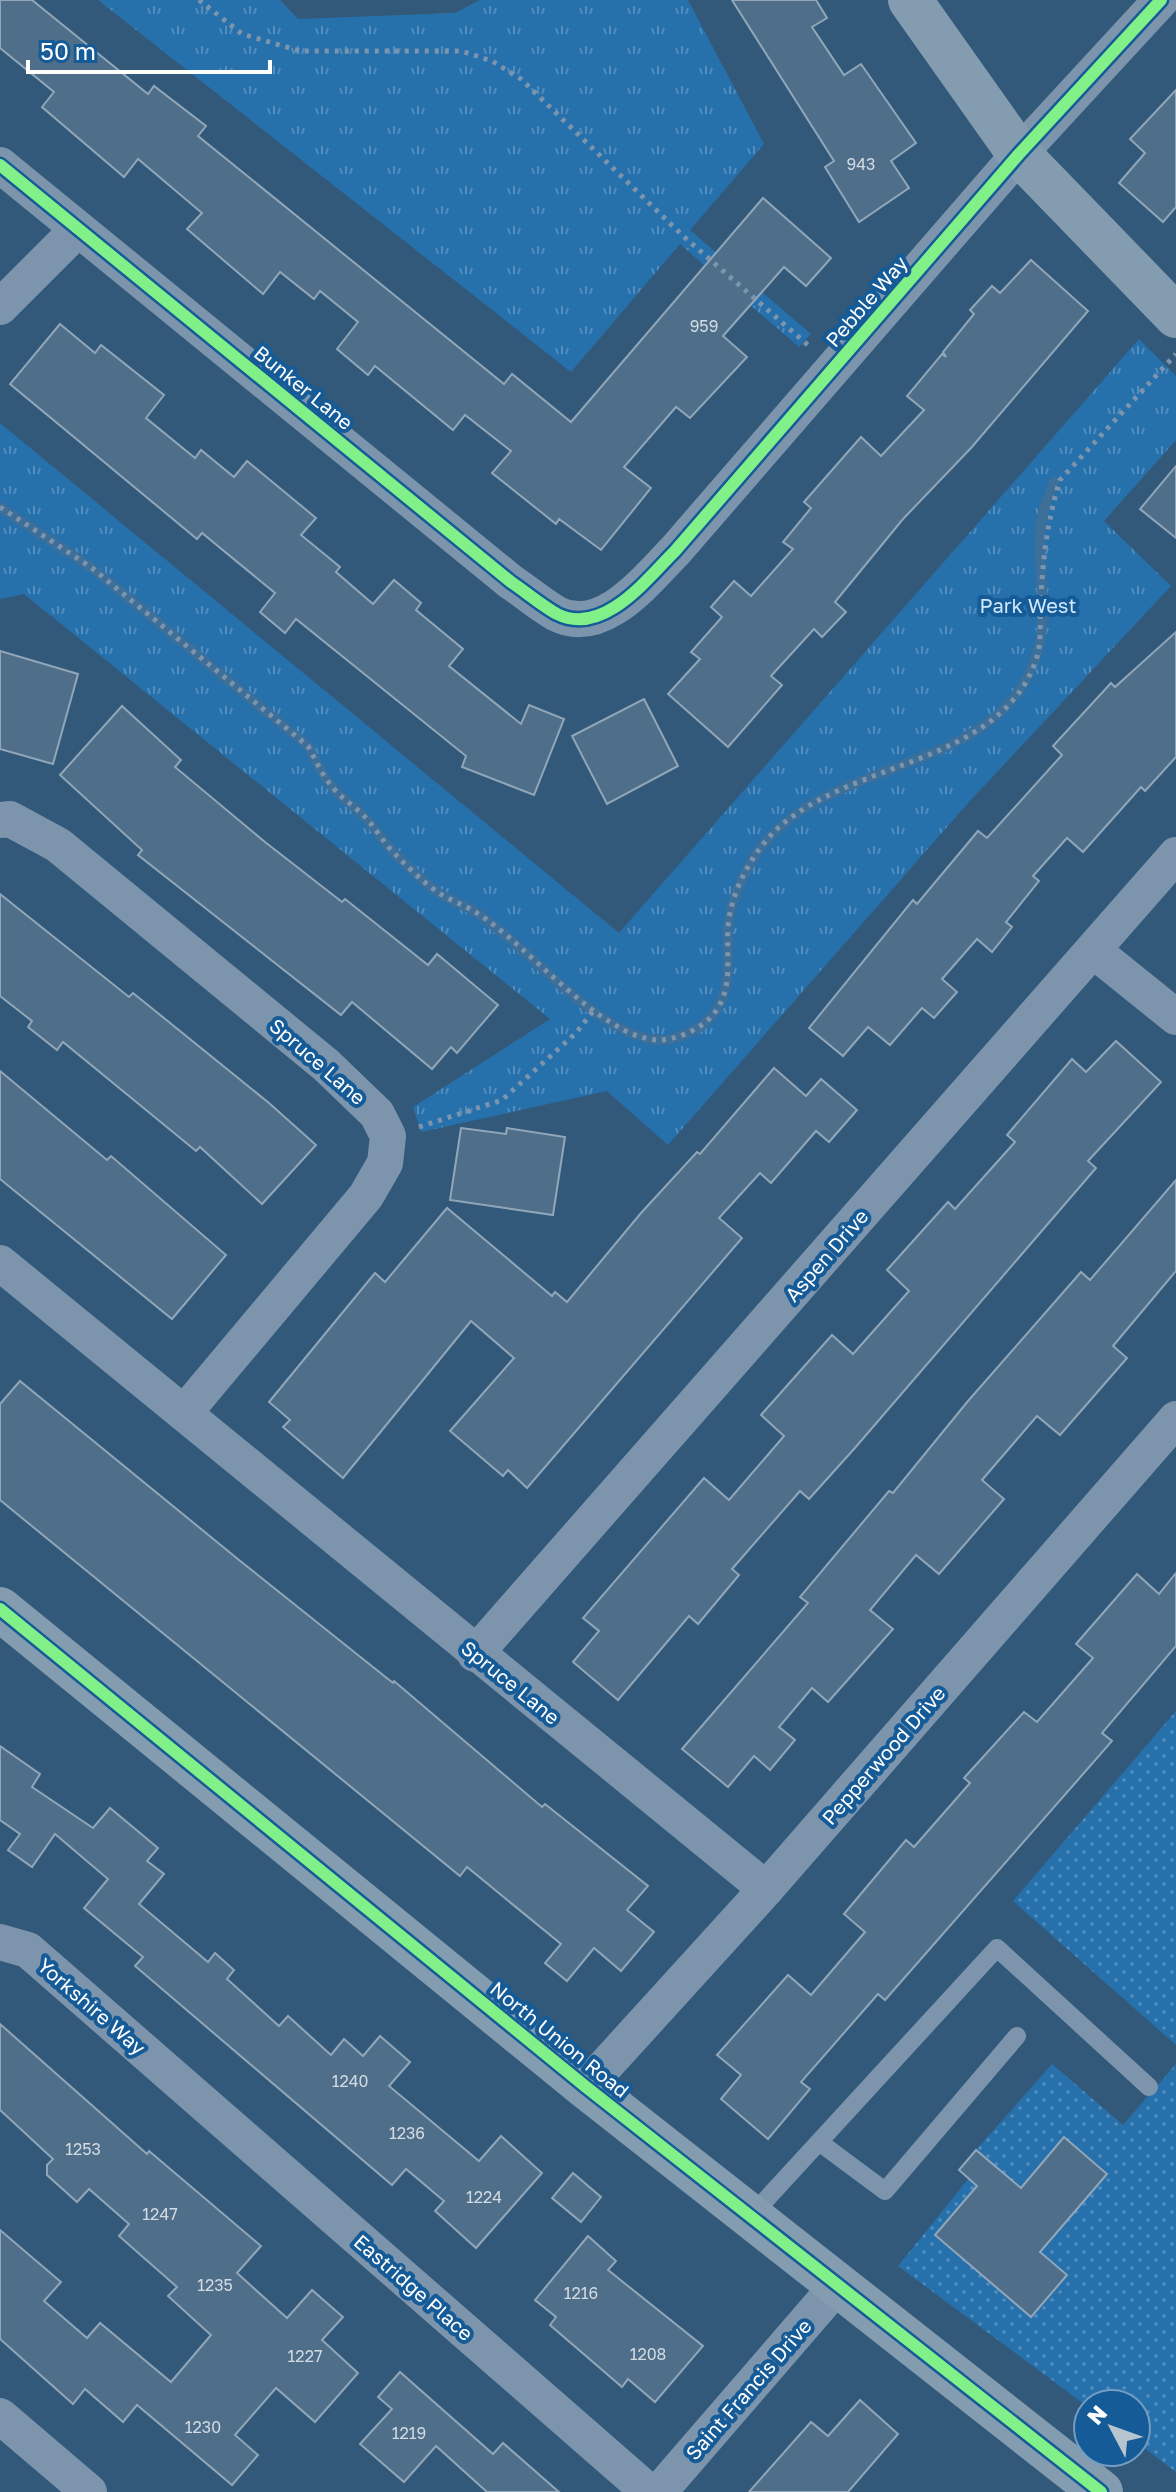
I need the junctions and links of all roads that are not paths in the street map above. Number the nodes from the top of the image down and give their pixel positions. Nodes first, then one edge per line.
1 (910, 0) edge
2 (1161, 0) edge
3 (1019, 154) junction
4 (0, 165) edge
5 (78, 229) junction
6 (0, 307) edge
7 (1176, 316) edge
8 (593, 618) joint
9 (0, 820) edge
10 (1176, 855) edge
11 (1094, 951) junction
12 (1176, 1017) edge
13 (0, 1263) edge
14 (185, 1412) junction
15 (1176, 1419) edge
16 (0, 1609) edge
17 (475, 1654) junction
18 (766, 1889) junction
19 (0, 1942) edge
20 (1017, 2036) dead end
21 (179, 2081) joint
22 (586, 2087) junction
23 (1149, 2087) dead end
24 (819, 2142) junction
25 (750, 2217) junction
26 (837, 2286) junction
27 (0, 2416) edge
28 (1100, 2491) edge
29 (89, 2492) edge
30 (649, 2492) edge
31 (659, 2492) edge

1 - 3 street
2 - 3 street, Pebble Way
3 - 7 street
3 - 8 street, Pebble Way
4 - 5 street, Bunker Lane
5 - 6 street
5 - 8 street, Bunker Lane
9 - 14 street, Spruce Lane
10 - 11 street, Aspen Drive
11 - 12 street
11 - 17 street, Aspen Drive
13 - 14 street, Spruce Lane
14 - 17 street, Spruce Lane
15 - 18 street, Pepperwood Drive
16 - 22 street, North Union Road
17 - 18 street, Spruce Lane
18 - 22 street, Pepperwood Drive
19 - 21 street, Yorkshire Way
20 - 24 lane
21 - 30 street, Eastridge Place
22 - 25 street, North Union Road
23 - 24 lane
24 - 25 lane
25 - 26 street, North Union Road
26 - 28 street, North Union Road
26 - 31 street, Saint Francis Drive
27 - 29 street

